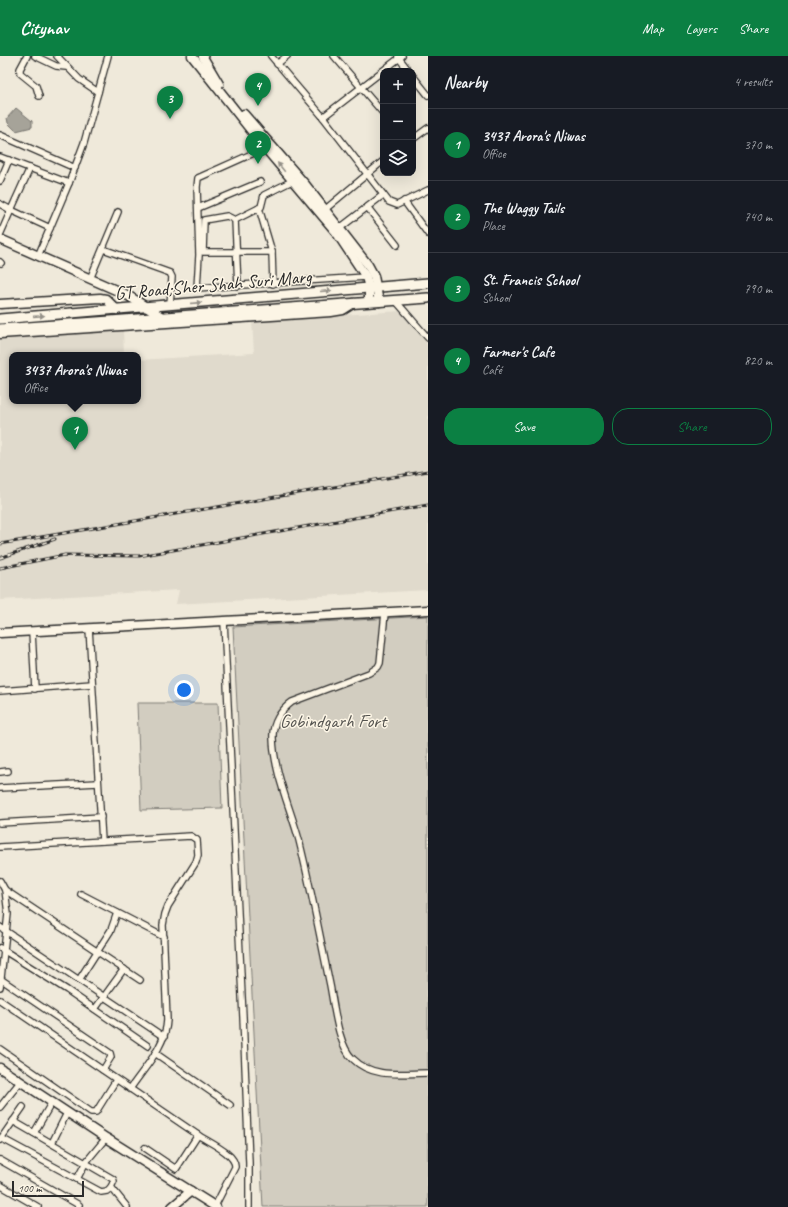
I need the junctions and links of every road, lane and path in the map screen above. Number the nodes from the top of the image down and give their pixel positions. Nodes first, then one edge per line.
1 (27, 56) edge
2 (35, 56) edge
3 (57, 56) edge
4 (108, 56) edge
5 (271, 56) edge
6 (287, 56) edge
7 (334, 56) edge
8 (203, 57) edge
9 (399, 57) edge
10 (193, 58) edge
11 (277, 64) junction
12 (66, 68) junction
13 (407, 68) edge
14 (416, 80) edge
15 (362, 86) junction
16 (98, 92) junction
17 (428, 95) edge
18 (39, 96) dead end
19 (380, 109) edge
20 (323, 117) junction
21 (428, 128) edge
22 (0, 135) edge
23 (416, 137) edge
24 (265, 148) junction
25 (0, 157) edge
26 (9, 160) junction
27 (380, 163) edge
28 (30, 168) junction
29 (75, 168) junction
30 (366, 173) junction
31 (0, 181) edge
32 (292, 181) junction
33 (260, 182) dead end
34 (70, 183) junction
35 (428, 190) edge
36 (383, 195) junction
37 (404, 201) junction
38 (0, 204) edge
39 (198, 208) junction
40 (259, 208) junction
41 (368, 208) junction
42 (11, 210) junction
43 (322, 211) junction
44 (118, 212) dead end
45 (235, 220) junction
46 (50, 228) junction
47 (340, 228) junction
48 (428, 234) edge
49 (0, 235) edge
50 (0, 239) edge
51 (398, 245) dead end
52 (103, 249) junction
53 (272, 252) junction
54 (237, 253) junction
55 (38, 256) junction
56 (366, 277) junction
57 (90, 278) junction
58 (428, 283) edge
59 (273, 284) junction
60 (238, 286) junction
61 (373, 288) junction
62 (428, 298) edge
63 (395, 300) junction
64 (369, 302) junction
65 (379, 302) junction
66 (354, 303) junction
67 (0, 304) edge
68 (170, 305) junction
69 (148, 307) junction
70 (117, 310) junction
71 (162, 318) junction
72 (0, 319) edge
73 (0, 329) edge
74 (0, 334) edge
75 (428, 338) edge
76 (428, 610) edge
77 (385, 613) junction
78 (224, 621) junction
79 (89, 628) junction
80 (32, 632) junction
81 (0, 633) edge
82 (92, 684) junction
83 (35, 689) junction
84 (0, 691) edge
85 (0, 772) edge
86 (8, 772) dead end
87 (98, 783) junction
88 (0, 788) edge
89 (100, 817) junction
90 (0, 823) edge
91 (102, 841) junction
92 (0, 847) edge
93 (0, 881) edge
94 (5, 890) junction
95 (81, 894) dead end
96 (117, 913) junction
97 (0, 927) edge
98 (6, 932) junction
99 (164, 937) junction
100 (2, 949) edge
101 (97, 951) junction
102 (124, 969) junction
103 (2, 980) junction
104 (79, 980) junction
105 (140, 980) dead end
106 (0, 987) edge
107 (104, 998) junction
108 (0, 1000) edge
109 (95, 1009) junction
110 (164, 1037) junction
111 (148, 1046) dead end
112 (0, 1049) edge
113 (154, 1053) junction
114 (0, 1068) edge
115 (103, 1070) junction
116 (428, 1073) edge
117 (116, 1080) junction
118 (20, 1082) junction
119 (130, 1089) junction
120 (52, 1102) junction
121 (230, 1105) dead end
122 (0, 1107) edge
123 (23, 1108) dead end
124 (67, 1113) junction
125 (13, 1121) junction
126 (34, 1133) junction
127 (198, 1136) junction
128 (106, 1138) junction
129 (1, 1139) edge
130 (52, 1143) junction
131 (145, 1148) dead end
132 (0, 1160) edge
133 (86, 1162) junction
134 (78, 1179) junction
135 (0, 1185) edge
136 (111, 1187) junction
137 (191, 1192) junction
138 (79, 1205) dead end
139 (213, 1206) edge
140 (38, 1207) edge
141 (127, 1207) edge
142 (172, 1207) edge
143 (249, 1207) edge

1 - 18 street
2 - 12 street
3 - 12 street
4 - 16 street
5 - 11 street
6 - 11 street
7 - 15 street
8 - 10 street
8 - 43 street
9 - 13 street
9 - 15 street
10 - 24 street
11 - 20 street
12 - 16 street
14 - 17 street
15 - 19 street
15 - 20 street
16 - 29 street
20 - 30 street
21 - 23 street
22 - 29 street
32 -> 24 street
24 - 39 street
25 - 26 street
26 - 28 street
26 - 31 street
27 - 30 street
28 - 34 street
28 - 42 street
29 - 34 street
30 - 36 street
30 - 43 street
32 - 40 street
32 - 43 street
33 - 39 street
34 - 46 street
35 - 37 street
36 - 37 street
36 - 41 street
37 - 48 street
38 - 42 street
39 - 60 street
40 - 45 street
40 - 53 street
41 - 47 street
41 - 51 street
42 - 46 street
42 - 49 street
43 - 47 street
43 - 56 street
44 - 52 street
45 - 54 street
45 - 54 street
46 - 55 street
47 - 61 street
50 - 55 street
52 - 57 street
52 - 68 street
53 - 54 street
53 - 59 street
54 - 60 street
55 - 57 street
56 - 59 street
56 - 61 street
57 - 69 street
58 - 61 main road, GT Road;Sher Shah Suri Marg
59 - 60 street
61 - 64 street
61 - 65 street
68 -> 61 main road, GT Road;Sher Shah Suri Marg
62 - 63 main road, GT Road;Sher Shah Suri Marg
63 - 65 main road, GT Road;Sher Shah Suri Marg
63 - 75 street
64 - 65 main road, GT Road;Sher Shah Suri Marg
64 - 66 main road, GT Road;Sher Shah Suri Marg
66 - 71 main road, GT Road;Sher Shah Suri Marg
66 - 74 street
67 - 70 street
68 - 69 main road, GT Road;Sher Shah Suri Marg
69 - 70 main road, GT Road;Sher Shah Suri Marg
69 - 71 street
72 -> 70 main road, GT Road;Sher Shah Suri Marg
71 - 73 main road, GT Road;Sher Shah Suri Marg
76 - 77 street
77 - 78 street
77 - 116 street
78 - 79 street
78 - 143 street
79 - 80 street
79 - 82 street
80 - 81 street
80 - 83 street
82 - 83 street
82 - 87 street
83 - 84 street
85 - 86 street
87 - 88 street
87 - 89 street
89 - 90 street
89 - 91 street
91 - 92 street
91 - 99 street
93 - 94 street
94 - 98 street
94 - 101 street
95 - 96 street
96 - 99 street
96 - 101 street
97 - 98 street
98 - 100 street
98 - 104 street
99 - 110 street
100 - 103 street
100 - 109 street
101 - 102 street
101 - 104 street
102 - 105 street
102 - 107 street
103 - 106 street
103 - 115 street
104 - 107 street
107 - 109 street
107 - 110 street
108 - 115 street
109 - 111 street
110 - 113 street
112 - 117 street
113 - 119 street
113 - 121 street
114 - 118 street
115 - 117 street
117 - 119 street
118 - 120 street
118 - 122 street
119 - 127 street
120 - 124 street
120 - 126 street
123 - 125 street
124 - 128 street
124 - 130 street
125 - 126 street
125 - 129 street
126 - 130 street
127 - 131 street
127 - 139 street
128 - 133 street
128 - 137 street
129 - 134 street
130 - 133 street
132 - 138 street
133 - 134 street
133 - 136 street
134 - 136 street
135 - 140 street
136 - 141 street
137 - 139 street
137 - 142 street

